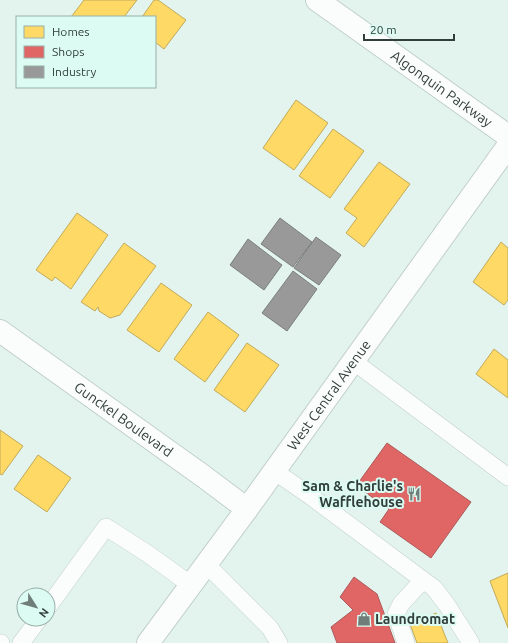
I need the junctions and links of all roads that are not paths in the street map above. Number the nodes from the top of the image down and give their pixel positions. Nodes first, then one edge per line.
1 (317, 0) edge
2 (508, 136) edge
3 (508, 146) edge
4 (0, 331) edge
5 (354, 361) junction
6 (274, 471) junction
7 (508, 477) edge
8 (247, 510) junction
9 (206, 564) junction
10 (423, 580) junction
11 (191, 585) junction
12 (56, 596) edge
13 (33, 627) edge
14 (21, 643) edge
15 (148, 643) edge
16 (279, 643) edge
17 (406, 643) edge
18 (471, 643) edge

1 - 2 main road, Algonquin Parkway
3 - 5 main road, West Central Avenue
4 - 8 main road, Gunckel Boulevard
5 - 6 main road, West Central Avenue
5 - 7 lane
6 - 8 main road, West Central Avenue
6 - 10 lane
8 - 9 main road, West Central Avenue
9 - 11 main road, West Central Avenue
9 - 16 lane
10 - 17 lane
10 - 18 lane
11 - 12 lane
11 - 15 main road, West Central Avenue
13 - 14 lane

